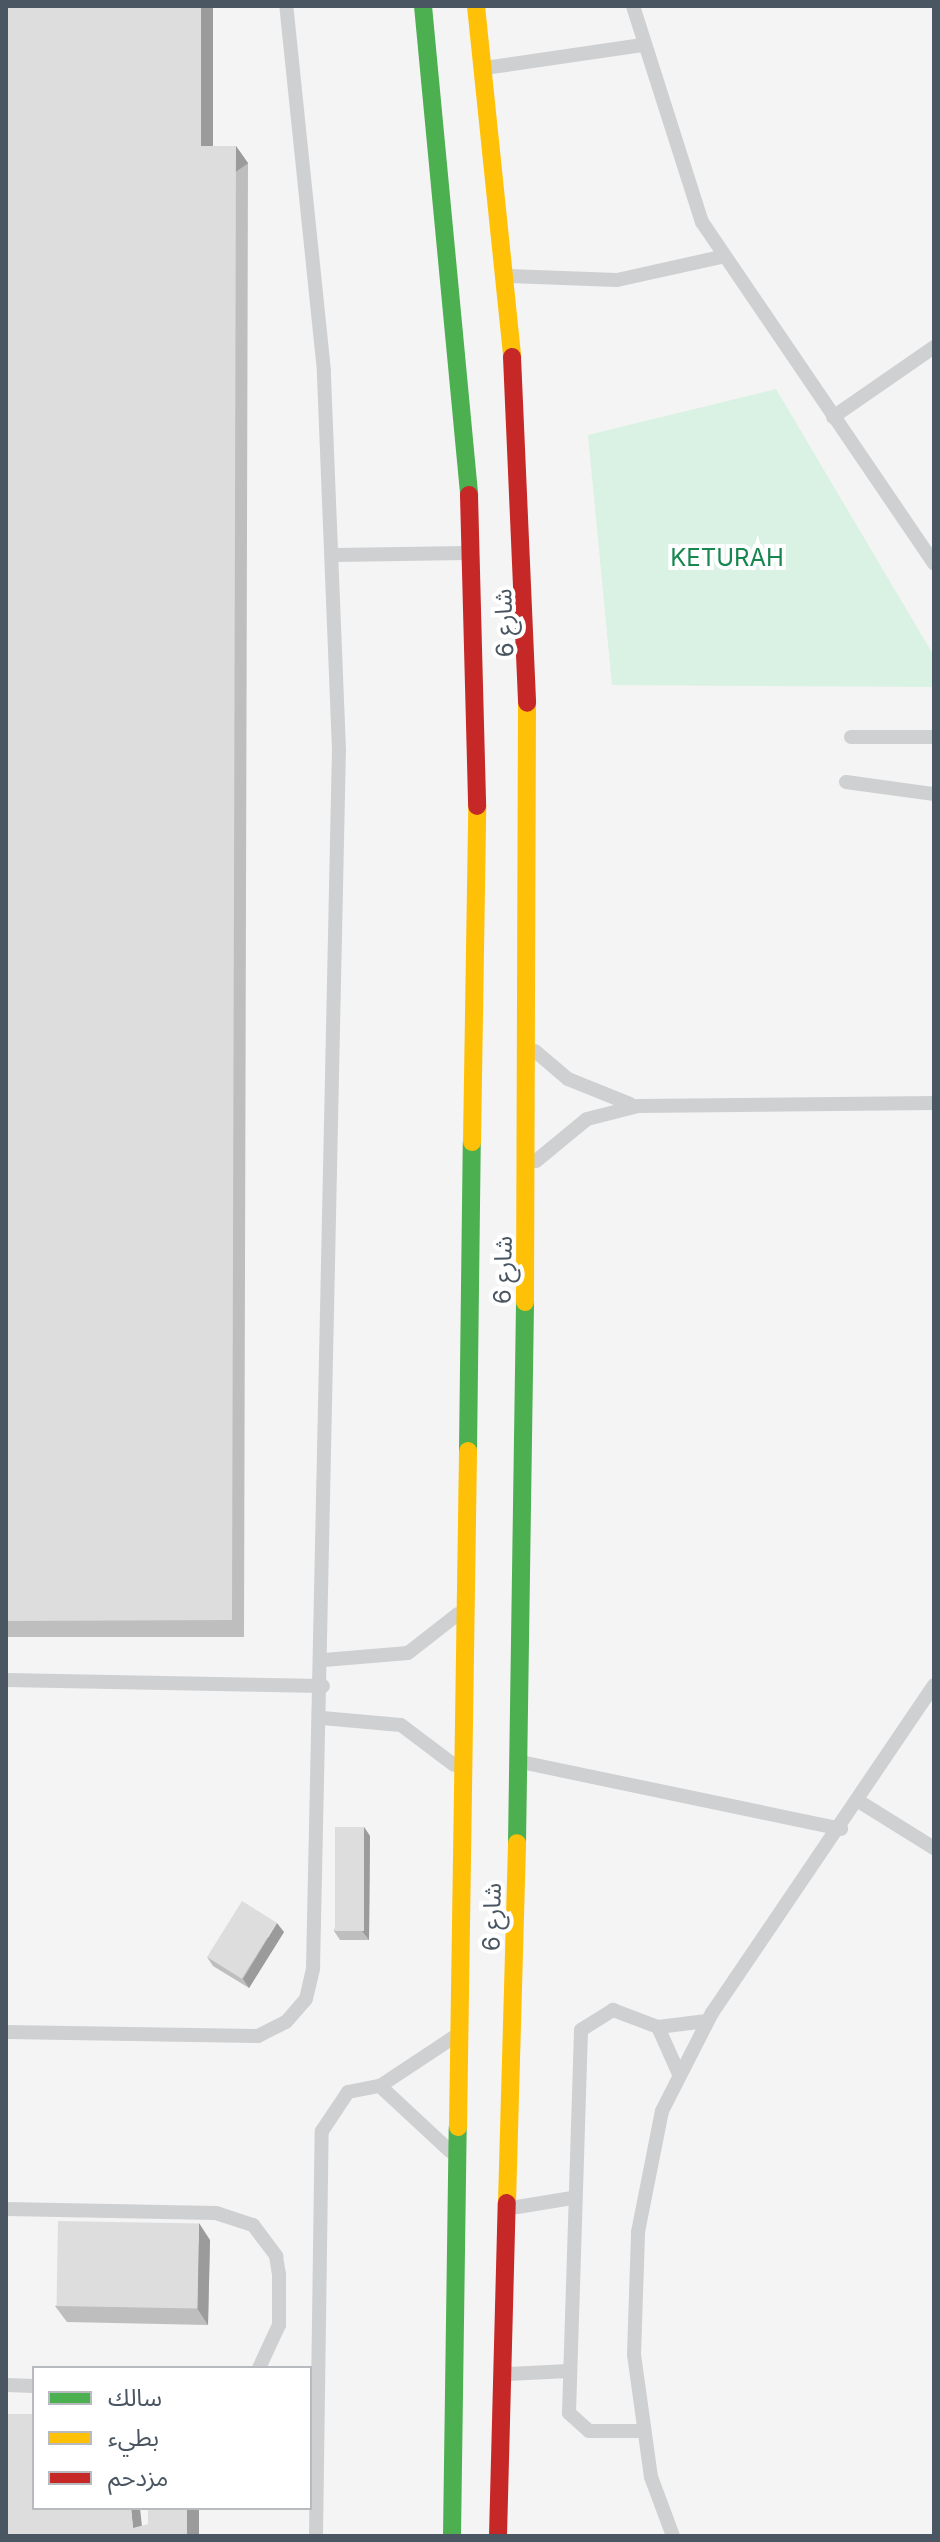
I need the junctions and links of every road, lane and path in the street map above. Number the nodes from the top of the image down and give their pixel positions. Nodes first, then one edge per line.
1 (286, 6) edge
2 (423, 6) edge
3 (476, 6) edge
4 (633, 6) edge
5 (642, 45) junction
6 (484, 68) junction
7 (721, 257) junction
8 (508, 276) junction
9 (934, 347) edge
10 (833, 417) junction
11 (472, 553) junction
12 (335, 555) junction
13 (934, 564) edge
14 (851, 737) dead end
15 (934, 737) edge
16 (846, 782) dead end
17 (934, 794) edge
18 (530, 1045) junction
19 (934, 1103) edge
20 (638, 1106) junction
21 (529, 1171) junction
22 (468, 1601) junction
23 (324, 1660) junction
24 (6, 1680) edge
25 (934, 1685) edge
26 (323, 1686) junction
27 (322, 1718) junction
28 (519, 1761) junction
29 (464, 1782) junction
30 (860, 1802) junction
31 (841, 1829) junction
32 (934, 1848) edge
33 (707, 2021) junction
34 (658, 2027) junction
35 (6, 2032) edge
36 (458, 2033) junction
37 (679, 2074) junction
38 (380, 2086) junction
39 (457, 2160) junction
40 (572, 2198) junction
41 (511, 2208) junction
42 (6, 2209) edge
43 (260, 2366) edge
44 (569, 2371) junction
45 (506, 2374) junction
46 (6, 2385) edge
47 (32, 2386) edge
48 (641, 2431) junction
49 (314, 2464) edge
50 (452, 2478) junction
51 (502, 2489) junction
52 (316, 2536) edge
53 (440, 2536) edge
54 (452, 2536) edge
55 (498, 2536) edge
56 (515, 2536) edge
57 (673, 2536) edge

1 - 12 lane
2 - 11 street, شارع 6
3 - 6 street, شارع 6
4 - 5 lane
5 - 6 lane
5 - 7 lane
6 - 8 street, شارع 6
7 - 8 lane
7 - 10 lane
8 - 18 street, شارع 6
9 - 10 lane
10 - 13 lane
11 - 12 lane
11 - 22 street, شارع 6
12 - 23 lane
14 - 15 lane
16 - 17 lane
18 - 20 lane
18 - 21 street, شارع 6
19 - 20 lane
20 - 21 lane
21 - 28 street, شارع 6
22 - 23 lane
22 - 29 street, شارع 6
23 - 26 lane
24 - 26 lane
25 - 30 lane
26 - 27 lane
27 - 29 lane
27 - 35 lane
28 - 31 lane
28 - 41 street, شارع 6
29 - 36 street, شارع 6
30 - 31 lane
30 - 32 lane
31 - 33 lane
33 - 34 lane
33 - 37 lane
34 - 37 lane
34 - 40 lane
36 - 38 lane
36 - 39 street, شارع 6
37 - 48 lane
38 - 39 lane
38 - 49 lane
39 - 50 street, شارع 6
40 - 41 lane
40 - 44 lane
41 - 45 street, شارع 6
42 - 43 lane
44 - 45 lane
44 - 48 lane
45 - 51 street, شارع 6
46 - 47 lane
48 - 57 lane
49 - 52 lane
50 - 53 street
50 - 54 street, شارع 6
51 - 55 street, شارع 6
51 - 56 street

